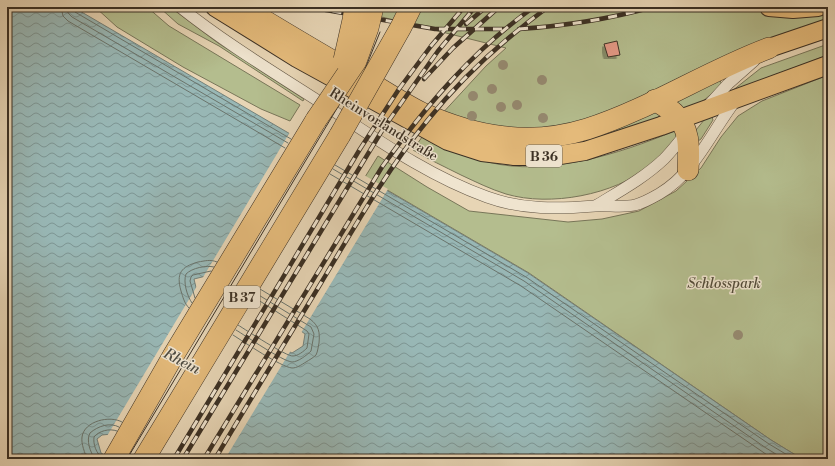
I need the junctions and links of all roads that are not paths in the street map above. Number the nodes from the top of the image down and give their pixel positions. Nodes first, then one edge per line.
1 (180, 7) edge
2 (214, 7) edge
3 (242, 7) edge
4 (355, 7) edge
5 (373, 7) edge
6 (411, 7) edge
7 (770, 7) edge
8 (818, 7) edge
9 (828, 28) edge
10 (769, 48) junction
11 (298, 50) junction
12 (828, 65) edge
13 (738, 98) junction
14 (655, 100) junction
15 (703, 111) junction
16 (316, 120) junction
17 (683, 126) junction
18 (688, 170) junction
19 (594, 206) junction
20 (114, 459) edge
21 (144, 459) edge

1 - 19 street, Rheinvorlandstraße
2 - 11 main road, B 36
3 - 11 highway, B 36
4 - 16 highway, bridge
5 - 16 highway, B 37, bridge
6 - 21 highway, B 37, bridge
7 - 8 main road
9 - 10 main road, B 36
10 - 14 highway, B 36
10 - 15 street
11 - 14 highway, B 36
11 - 17 main road, B 36
12 - 13 main road, B 36
13 - 15 main road, B 36
13 - 18 street, Rheinvorlandstraße
14 - 17 highway
15 - 17 main road, B 36
16 - 20 highway, B 37
17 - 18 highway
17 - 19 street, Rheinvorlandstraße
18 - 19 street, Rheinvorlandstraße

